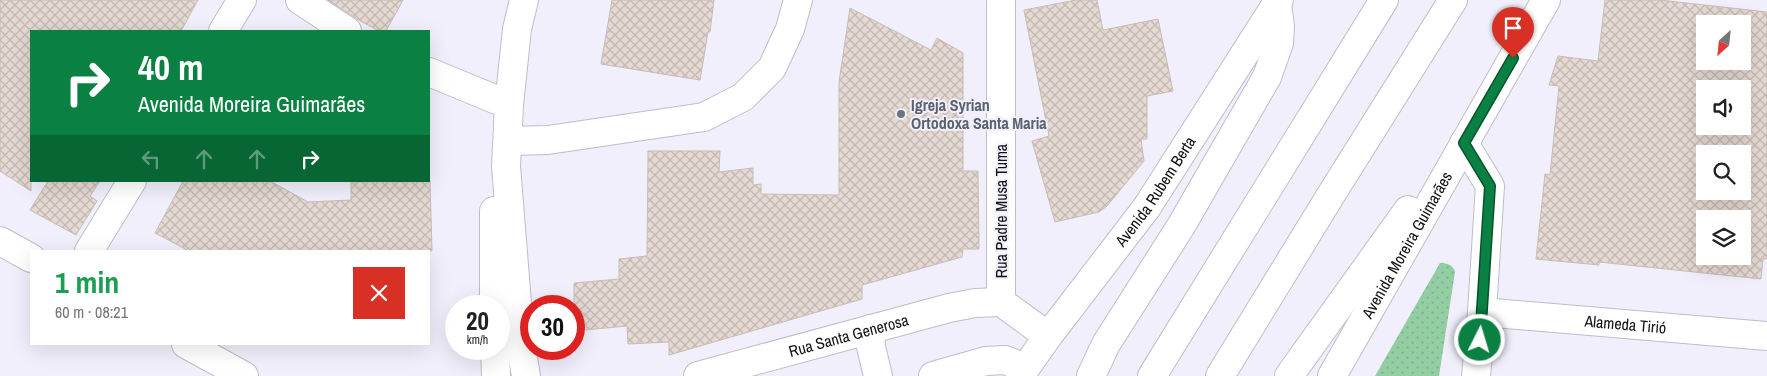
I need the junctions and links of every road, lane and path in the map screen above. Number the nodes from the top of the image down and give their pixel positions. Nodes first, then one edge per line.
1 (242, 0) edge
2 (300, 0) edge
3 (524, 0) edge
4 (798, 0) edge
5 (1384, 0) edge
6 (1454, 0) edge
7 (1546, 0) edge
8 (1000, 1) edge
9 (1278, 2) edge
10 (224, 30) edge
11 (345, 30) edge
12 (430, 72) edge
13 (1496, 87) junction
14 (509, 106) junction
15 (1464, 143) junction
16 (507, 153) junction
17 (131, 182) edge
18 (0, 241) edge
19 (90, 250) edge
20 (30, 257) edge
21 (494, 295) edge
22 (1001, 302) junction
23 (1482, 312) junction
24 (870, 328) junction
25 (1048, 336) junction
26 (1767, 336) edge
27 (188, 345) edge
28 (495, 360) edge
29 (1023, 372) edge
30 (244, 376) edge
31 (496, 376) edge
32 (526, 376) edge
33 (698, 376) edge
34 (878, 376) edge
35 (933, 376) edge
36 (1091, 376) edge
37 (1152, 376) edge
38 (1220, 376) edge
39 (1289, 376) edge
40 (1332, 376) edge
41 (1476, 376) edge

1 - 10 main road
2 - 11 main road
3 - 14 main road
4 - 16 main road
5 - 37 main road
6 - 38 main road
7 - 13 main road
8 - 22 main road, Rua Padre Musa Tuma
9 - 25 main road, Avenida Rubem Berta
9 - 36 main road
12 - 14 main road
13 - 15 main road, Avenida Moreira Guimarães
13 - 39 main road
14 - 16 main road
15 - 23 main road
15 - 40 main road, Avenida Moreira Guimarães
16 - 21 main road
16 - 32 main road
17 - 19 main road
18 - 20 main road
22 - 24 main road, Rua Santa Generosa
22 - 25 main road, Rua Padre Musa Tuma
23 - 26 main road, Alameda Tirió
23 - 41 main road
24 - 33 main road, Rua Santa Generosa
24 - 34 main road
25 - 29 main road, Avenida Rubem Berta
27 - 30 main road
28 - 31 main road
29 - 35 main road

